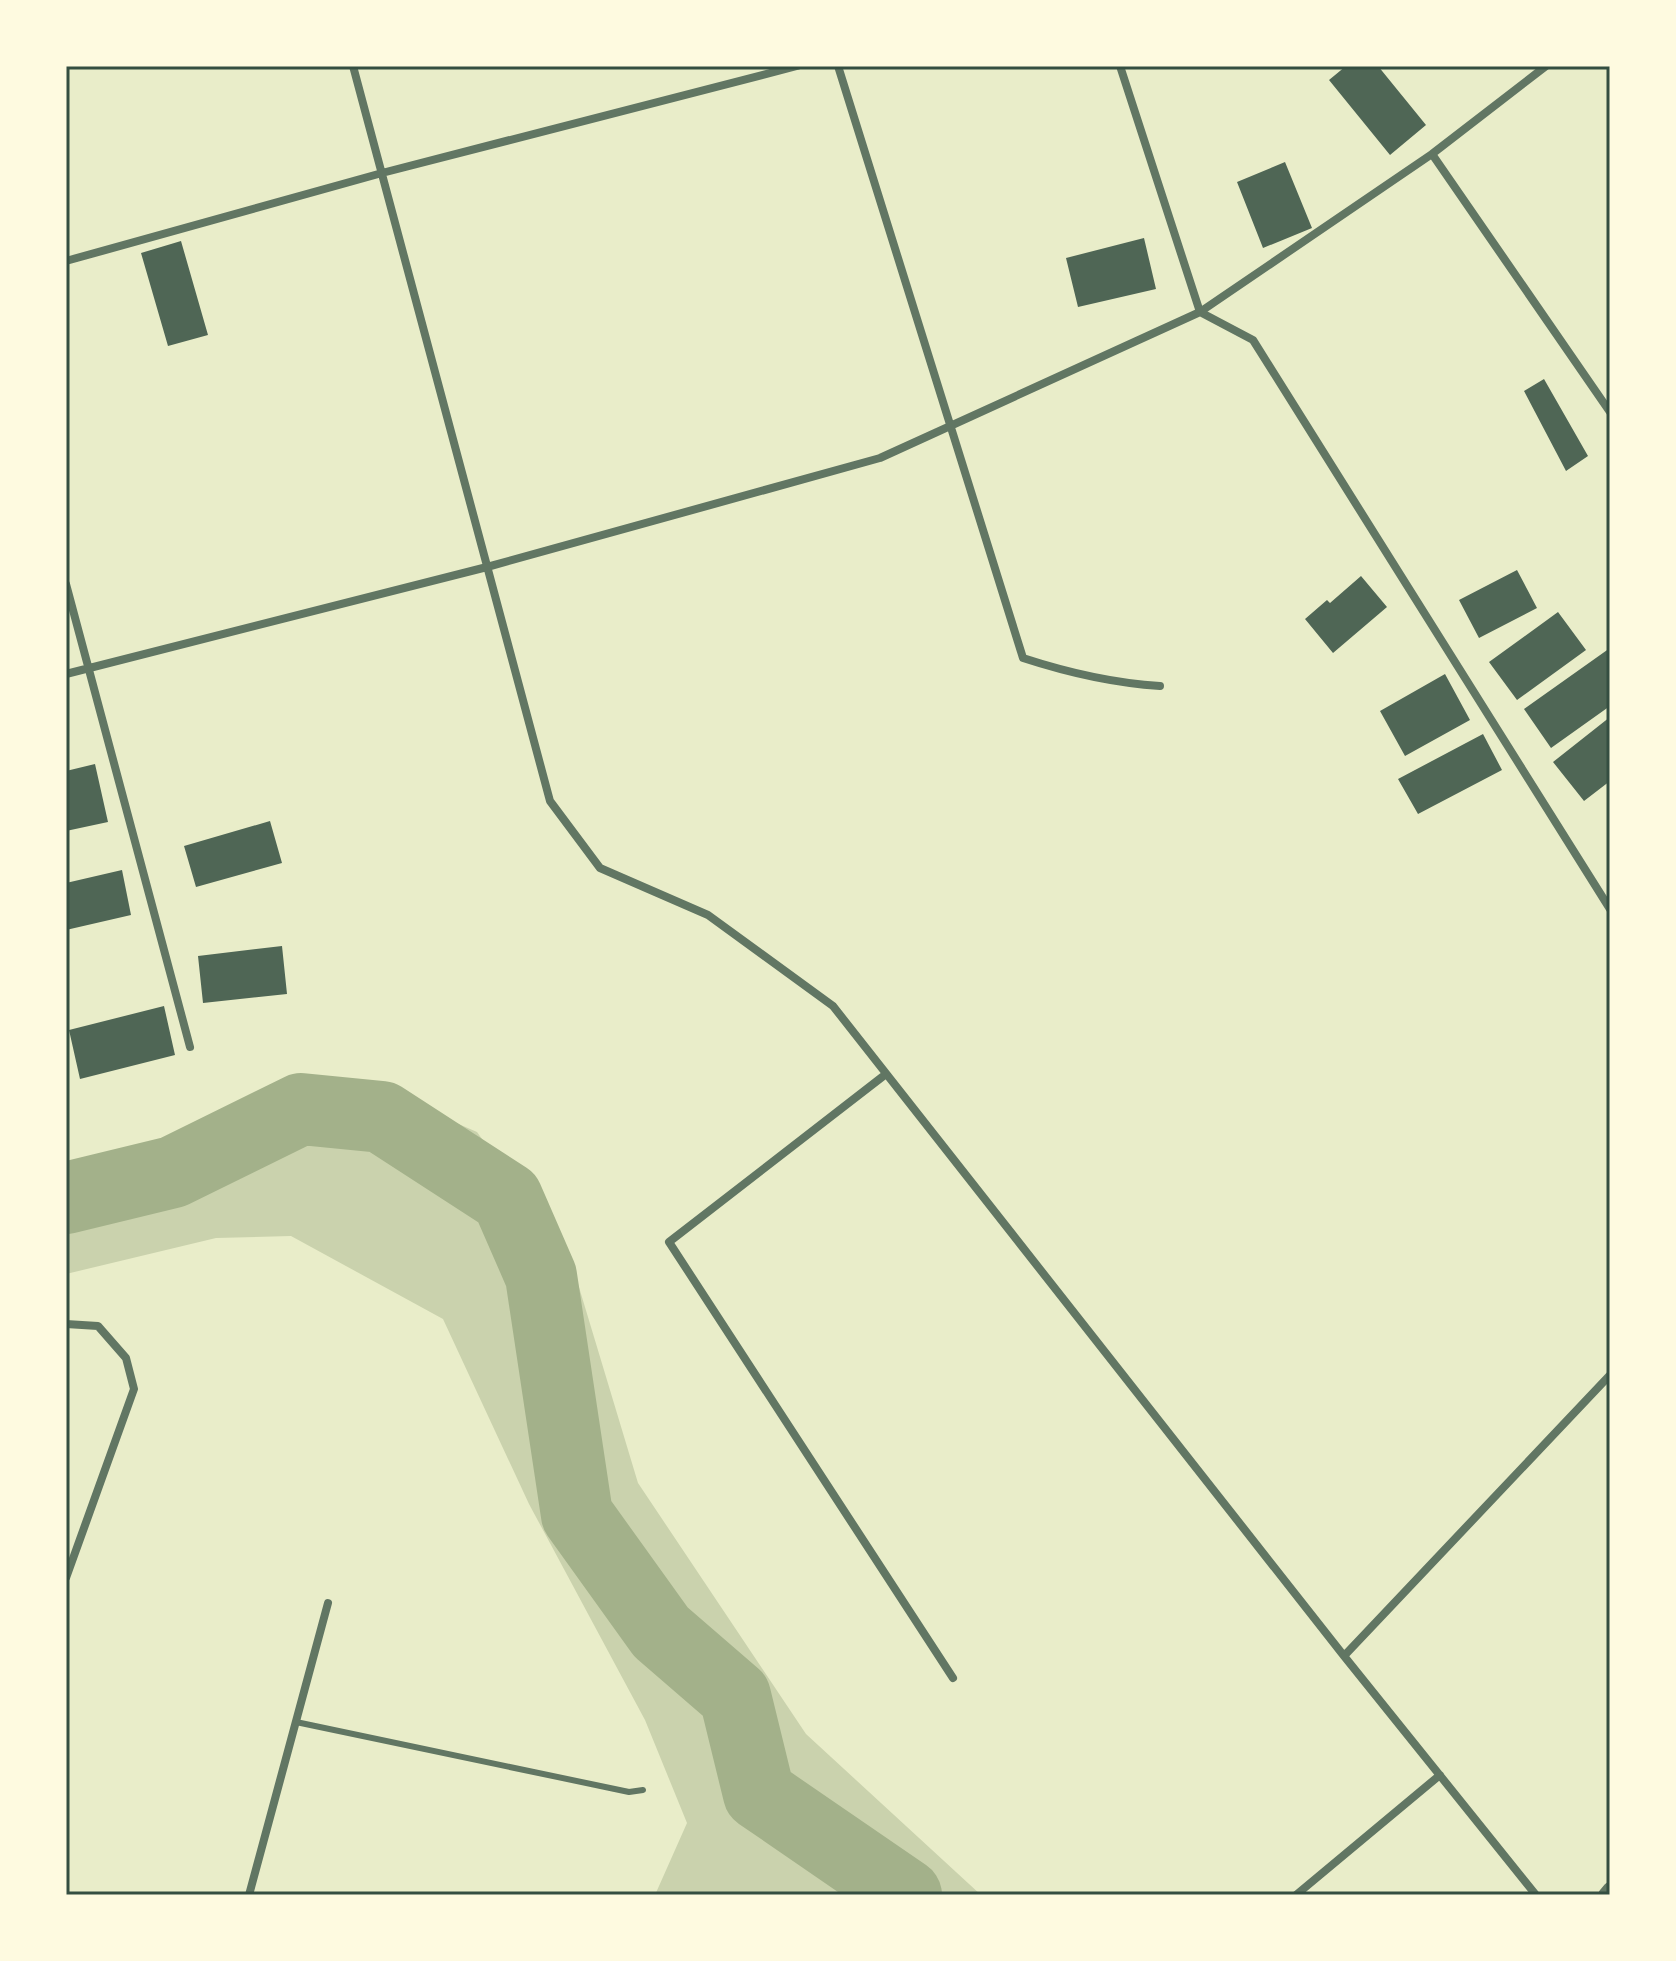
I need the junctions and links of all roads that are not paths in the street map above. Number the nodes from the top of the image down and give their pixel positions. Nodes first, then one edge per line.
1 (353, 66) edge
2 (797, 66) edge
3 (838, 66) edge
4 (1120, 66) edge
5 (1546, 66) edge
6 (1432, 154) junction
7 (382, 173) junction
8 (66, 261) edge
9 (1200, 312) junction
10 (1610, 412) edge
11 (951, 425) junction
12 (487, 567) junction
13 (66, 584) edge
14 (88, 668) junction
15 (66, 674) edge
16 (1160, 686) dead end
17 (1610, 909) edge
18 (190, 1047) dead end
19 (886, 1074) junction
20 (66, 1324) edge
21 (1610, 1375) edge
22 (66, 1578) edge
23 (328, 1603) dead end
24 (1344, 1656) junction
25 (953, 1678) dead end
26 (296, 1722) junction
27 (1440, 1775) junction
28 (643, 1790) dead end
29 (1610, 1889) edge
30 (249, 1895) edge
31 (1296, 1895) edge
32 (1536, 1895) edge
33 (1605, 1895) edge

1 - 7 street
2 - 7 street
3 - 11 street
4 - 9 street
5 - 6 street
6 - 9 street
6 - 10 street
7 - 8 street
7 - 12 street
9 - 11 street
9 - 17 street
11 - 12 street
11 - 16 street
12 - 14 street
12 - 19 street
13 - 14 street
14 - 15 street
14 - 18 street
19 - 24 street
19 - 25 street
20 - 22 street
21 - 24 street
23 - 26 street
24 - 27 street
26 - 28 lane
26 - 30 street
27 - 31 street
27 - 32 street
29 - 33 street

